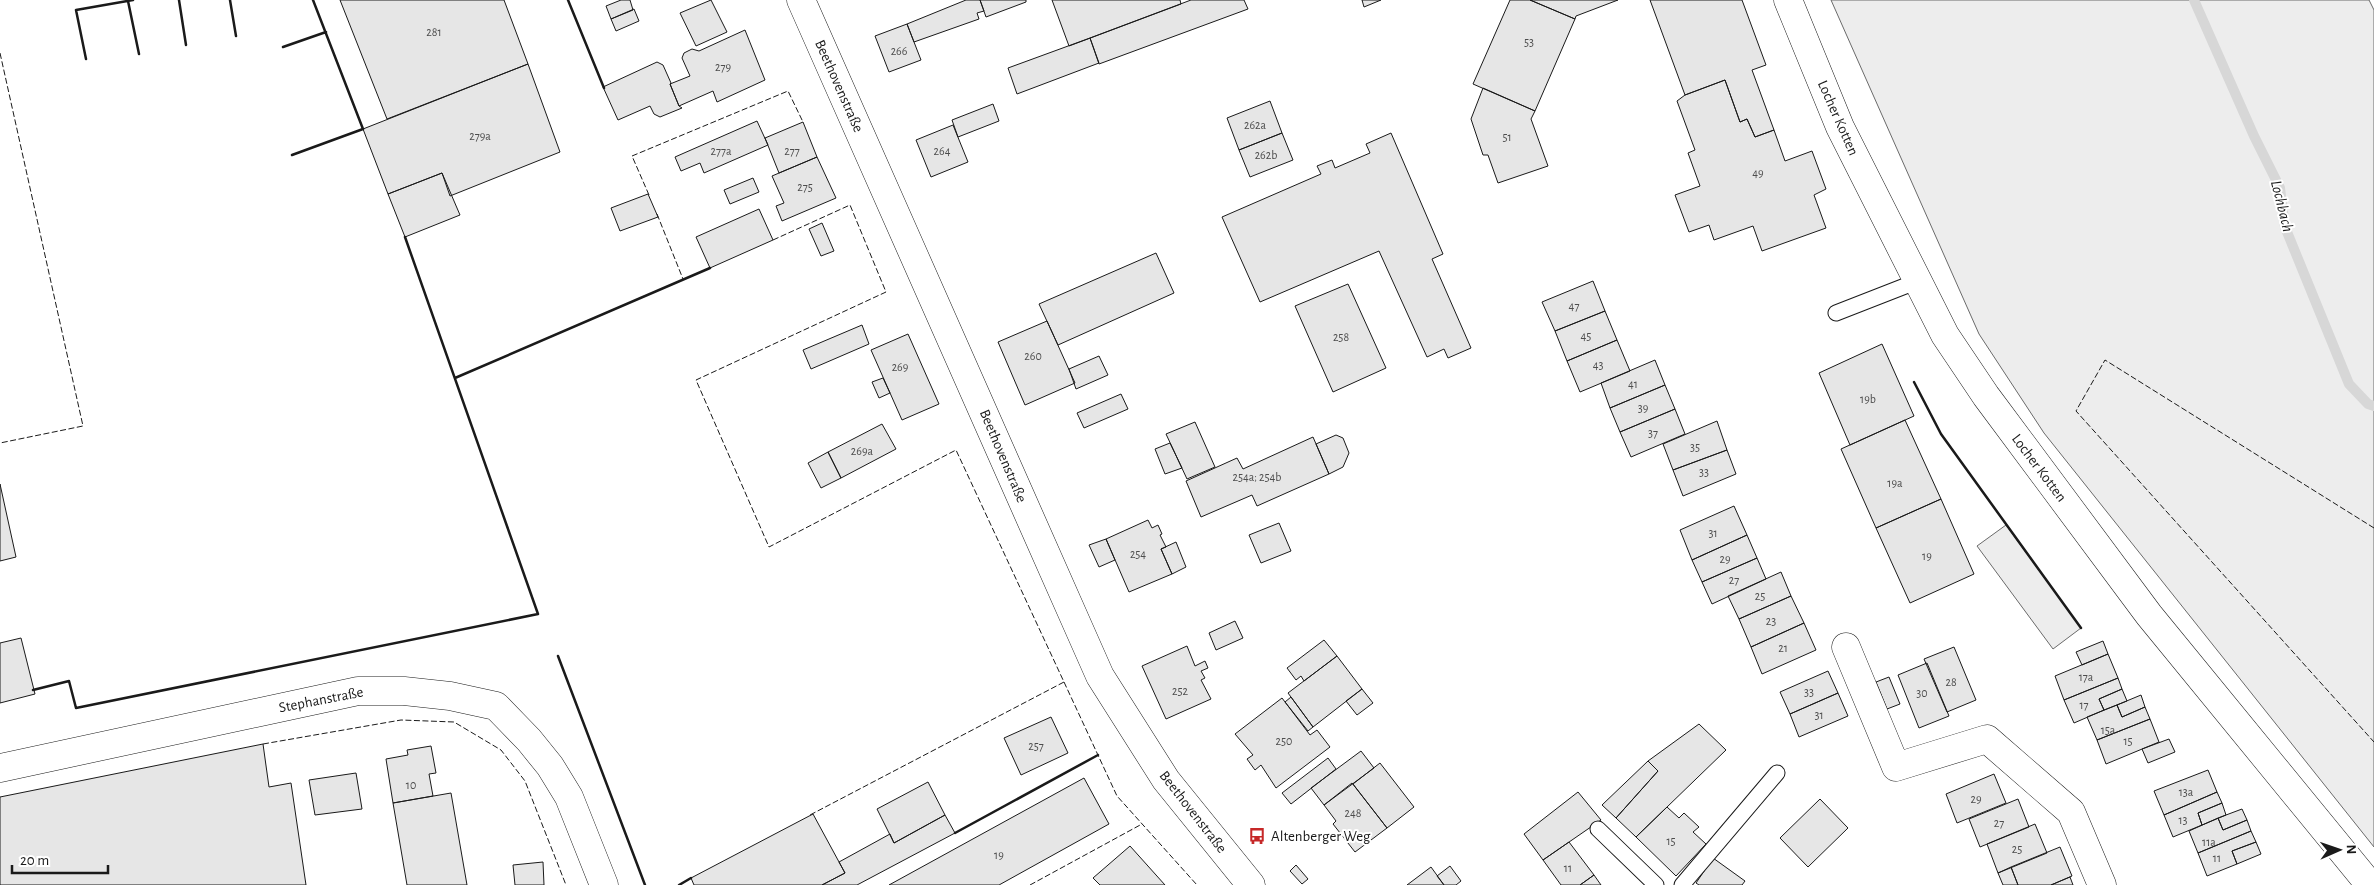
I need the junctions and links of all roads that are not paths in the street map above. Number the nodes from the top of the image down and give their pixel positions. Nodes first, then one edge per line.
1 (801, 0) edge
2 (1788, 0) edge
3 (1918, 281) junction
4 (1836, 313) dead end
5 (1846, 647) dead end
6 (0, 768) edge
7 (1777, 773) dead end
8 (1598, 829) dead end
9 (604, 885) edge
10 (1252, 885) edge
11 (1656, 885) edge
12 (1682, 885) edge
13 (2102, 885) edge
14 (2370, 885) edge

1 - 10 street, Beethovenstraße
2 - 3 street, Locher Kotten
3 - 4 lane
3 - 14 street, Locher Kotten
5 - 13 street
6 - 9 street, Stephanstraße
7 - 12 lane
8 - 11 lane

